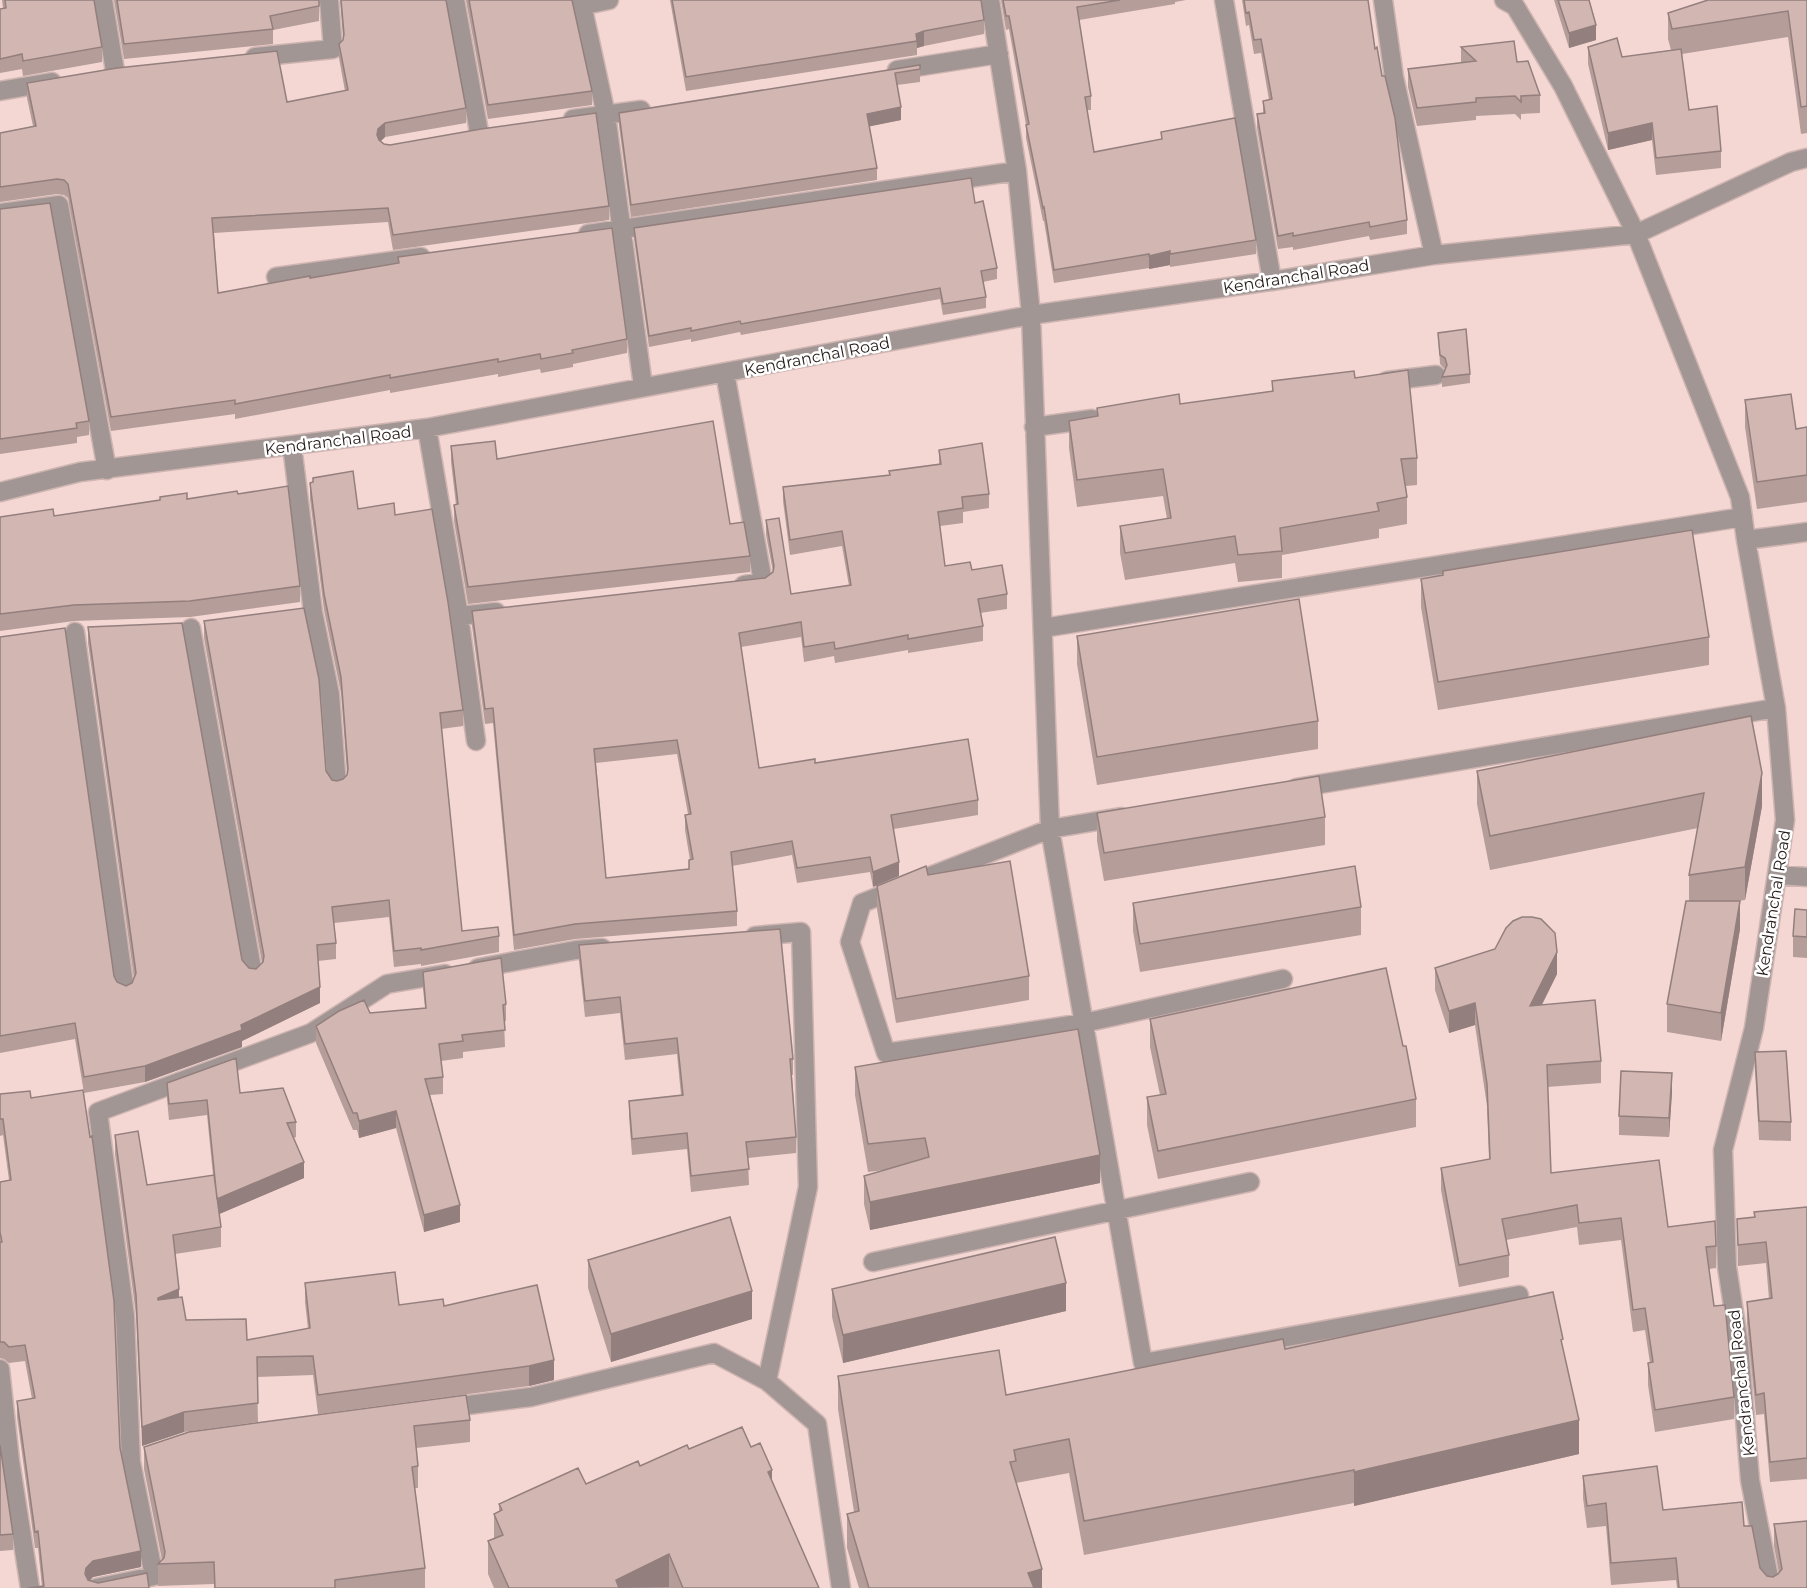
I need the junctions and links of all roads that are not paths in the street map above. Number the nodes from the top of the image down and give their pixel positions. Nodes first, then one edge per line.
1 (103, 0) edge
2 (328, 0) edge
3 (455, 0) edge
4 (609, 0) edge
5 (990, 0) edge
6 (1224, 0) edge
7 (1383, 0) edge
8 (1504, 0) edge
9 (581, 3) edge
10 (999, 54) junction
11 (241, 58) edge
12 (137, 68) edge
13 (883, 72) edge
14 (69, 79) edge
15 (0, 91) edge
16 (653, 108) edge
17 (606, 115) junction
18 (560, 121) edge
19 (456, 136) edge
20 (1807, 158) edge
21 (1017, 171) junction
22 (1, 209) edge
23 (621, 230) junction
24 (1636, 234) junction
25 (575, 236) edge
26 (437, 255) edge
27 (1434, 255) junction
28 (276, 277) dead end
29 (1272, 280) junction
30 (1032, 315) junction
31 (726, 373) junction
32 (1436, 375) dead end
33 (1365, 384) edge
34 (643, 386) junction
35 (1105, 418) edge
36 (1034, 427) junction
37 (427, 428) junction
38 (291, 446) junction
39 (107, 470) junction
40 (0, 492) edge
41 (1743, 517) junction
42 (1807, 532) edge
43 (1746, 540) junction
44 (728, 586) edge
45 (517, 609) edge
46 (314, 612) junction
47 (291, 615) edge
48 (459, 616) junction
49 (213, 625) edge
50 (1043, 628) junction
51 (98, 631) edge
52 (75, 632) junction
53 (53, 635) edge
54 (1776, 708) junction
55 (476, 741) dead end
56 (337, 786) edge
57 (1284, 790) edge
58 (1143, 813) edge
59 (1050, 829) junction
60 (1777, 875) junction
61 (1807, 877) edge
62 (742, 937) edge
63 (623, 946) edge
64 (253, 974) edge
65 (1283, 979) dead end
66 (125, 991) edge
67 (1084, 1023) junction
68 (1250, 1182) dead end
69 (1116, 1210) junction
70 (873, 1262) dead end
71 (1519, 1294) dead end
72 (0, 1369) edge
73 (767, 1381) junction
74 (1, 1393) edge
75 (426, 1410) edge
76 (153, 1454) edge
77 (5, 1462) edge
78 (131, 1462) junction
79 (30, 1588) edge
80 (96, 1588) edge
81 (841, 1588) edge
82 (1771, 1588) edge

1 - 12 street
2 - 11 street
3 - 19 street
4 - 9 street
5 - 10 street
6 - 29 street
7 - 27 street
8 - 24 street, Kendranchal Road
9 - 17 street
10 - 13 street
10 - 21 street
14 - 15 street
16 - 17 street
17 - 18 street
17 - 23 street
20 - 24 street
21 - 23 street
21 - 30 street
22 - 39 street
23 - 25 street
23 - 34 street
24 - 27 street, Kendranchal Road
24 - 41 street, Kendranchal Road
26 - 28 street
27 - 29 street, Kendranchal Road
29 - 30 street, Kendranchal Road
30 - 31 street, Kendranchal Road
30 - 36 street
31 - 34 street, Kendranchal Road
31 - 44 street
32 - 33 street
34 - 37 street, Kendranchal Road
35 - 36 street
36 - 50 street
37 - 38 street, Kendranchal Road
37 - 48 street
38 - 39 street, Kendranchal Road
38 - 46 street
39 - 40 street, Kendranchal Road
41 - 43 street, Kendranchal Road
41 - 50 street
42 - 43 street
43 - 54 street, Kendranchal Road
45 - 48 street
46 - 47 street
46 - 56 street
48 - 55 street
49 - 64 street
50 - 59 street
51 - 52 street
52 - 53 street
52 - 66 street
54 - 57 street
54 - 60 street, Kendranchal Road
58 - 59 street
59 - 67 street
59 - 67 street
60 - 61 street
60 - 82 street, Kendranchal Road
62 - 73 street
63 - 78 street
65 - 67 street
67 - 69 street
68 - 69 street
69 - 70 street
69 - 71 street
72 - 74 street
73 - 75 street
73 - 81 street
74 - 77 street
76 - 78 street
77 - 79 street
78 - 80 street

